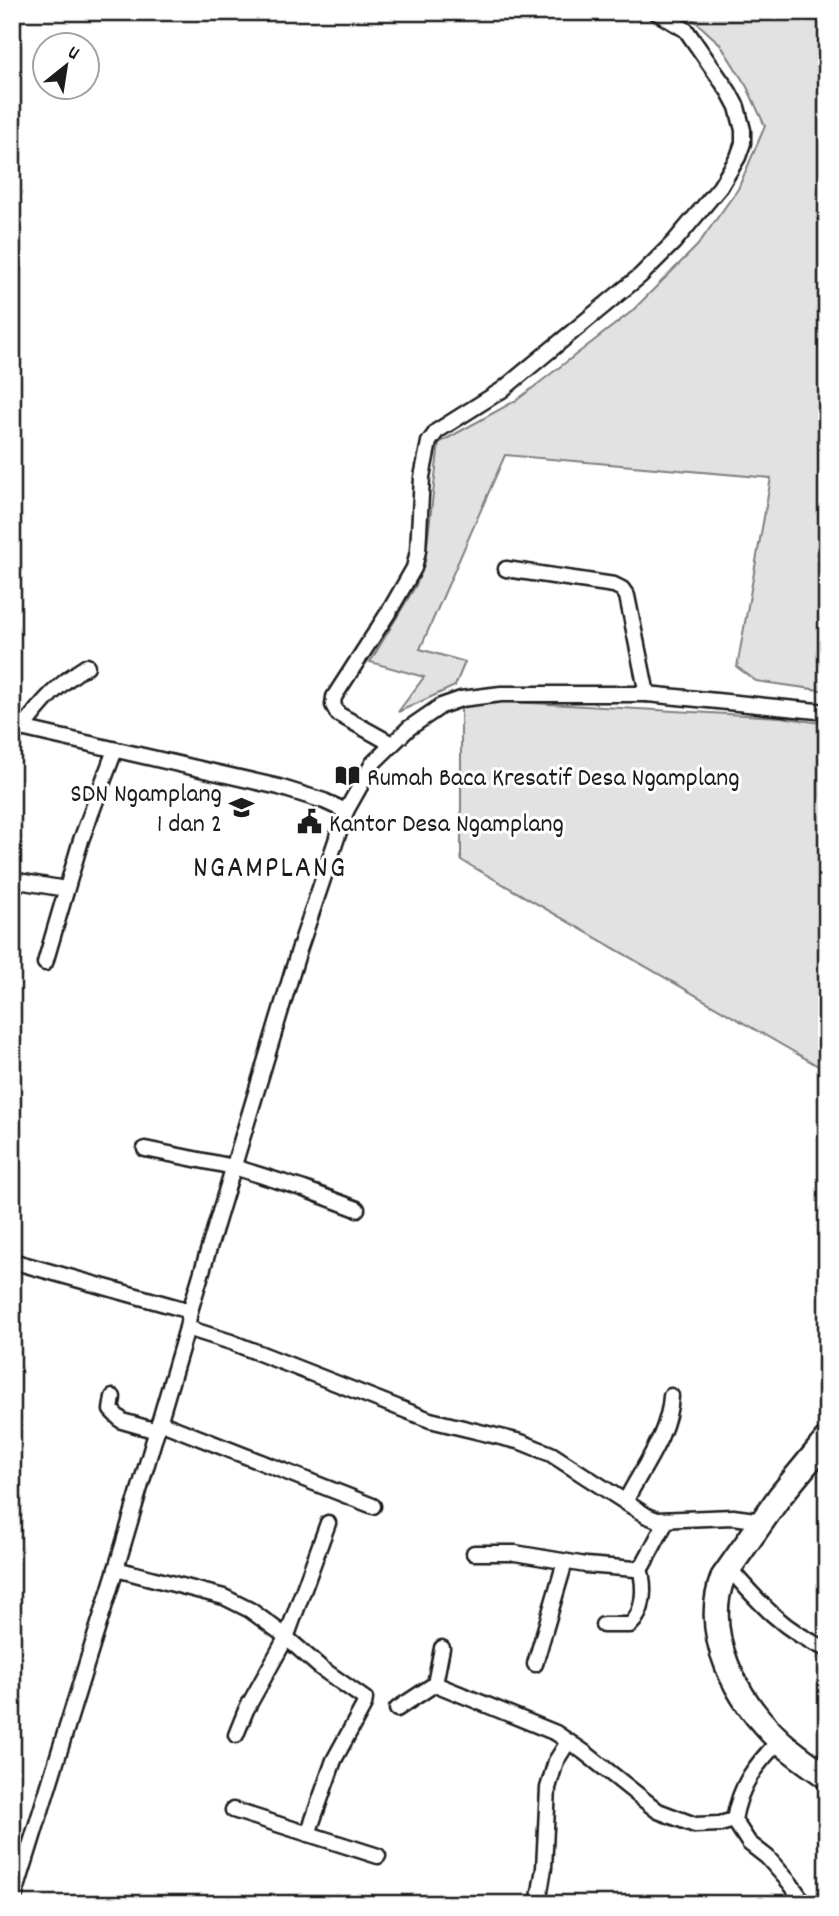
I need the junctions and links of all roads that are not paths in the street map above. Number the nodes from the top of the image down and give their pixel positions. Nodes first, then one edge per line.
1 (656, 12) edge
2 (506, 569) dead end
3 (87, 666) dead end
4 (647, 694) junction
5 (827, 712) edge
6 (17, 727) edge
7 (392, 744) junction
8 (115, 750) junction
9 (346, 811) junction
10 (12, 880) edge
11 (66, 889) junction
12 (45, 963) dead end
13 (145, 1149) dead end
14 (234, 1167) junction
15 (357, 1209) dead end
16 (12, 1261) edge
17 (190, 1311) junction
18 (187, 1328) junction
19 (671, 1396) dead end
20 (113, 1397) dead end
21 (158, 1426) junction
22 (827, 1438) edge
23 (625, 1502) junction
24 (373, 1506) dead end
25 (667, 1520) junction
26 (763, 1521) junction
27 (328, 1522) dead end
28 (474, 1553) dead end
29 (565, 1562) junction
30 (640, 1568) junction
31 (729, 1568) junction
32 (116, 1569) junction
33 (603, 1625) dead end
34 (286, 1638) junction
35 (442, 1648) dead end
36 (827, 1649) edge
37 (535, 1664) dead end
38 (435, 1684) junction
39 (397, 1709) dead end
40 (236, 1735) dead end
41 (779, 1740) junction
42 (568, 1742) junction
43 (827, 1777) edge
44 (233, 1810) dead end
45 (734, 1820) junction
46 (308, 1834) junction
47 (378, 1856) dead end
48 (12, 1904) edge
49 (538, 1904) edge
50 (805, 1904) edge

1 - 7 street
2 - 4 street
3 - 6 street
4 - 5 street
4 - 7 street
6 - 8 street
7 - 9 street
8 - 9 street
8 - 11 street
9 - 14 street
10 - 11 street
11 - 12 street
13 - 14 street
14 - 15 street
14 - 17 street
16 - 17 street
17 - 18 street
18 - 21 street
18 - 23 street
19 - 23 street
20 - 21 street
21 - 24 street
21 - 32 street
22 - 26 main road
23 - 25 street
25 - 26 street
25 - 30 street
26 - 31 main road
27 - 34 street
28 - 29 street
29 - 30 street
29 - 37 street
30 - 33 street
31 - 36 street
31 - 41 main road
32 - 34 street
32 - 48 street
34 - 40 street
34 - 46 street
35 - 38 street
38 - 39 street
38 - 42 street
41 - 43 main road
41 - 45 street
42 - 45 street
42 - 49 street
44 - 46 street
45 - 50 street
46 - 47 street

